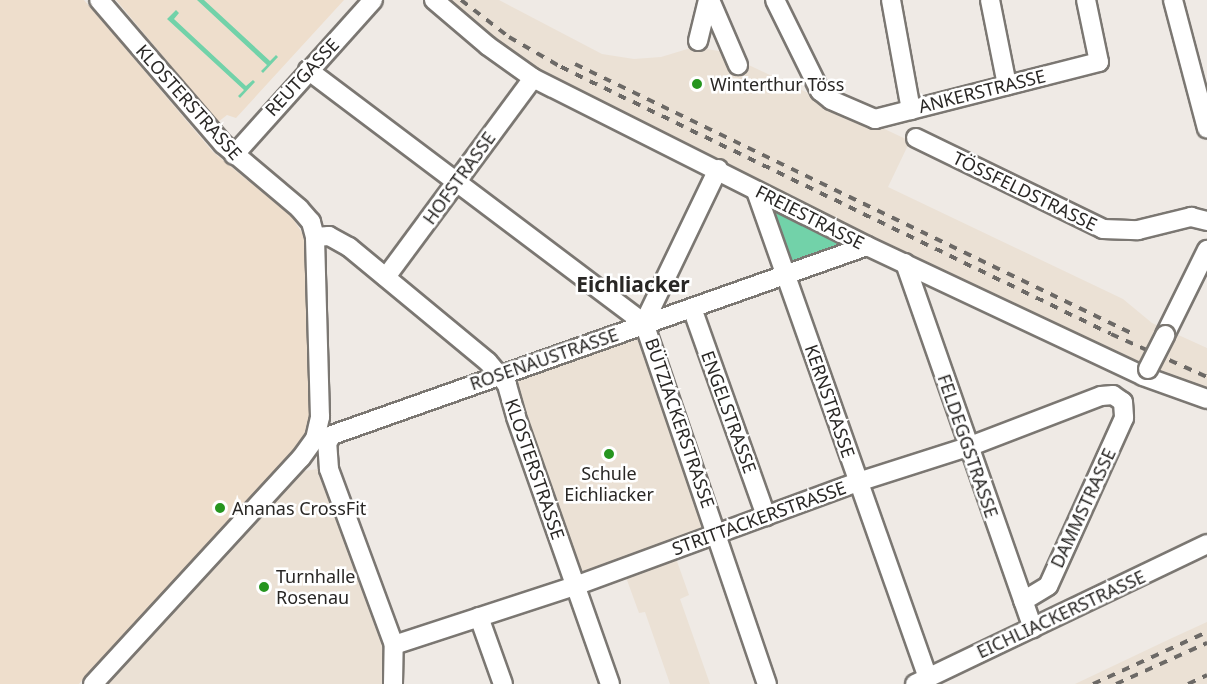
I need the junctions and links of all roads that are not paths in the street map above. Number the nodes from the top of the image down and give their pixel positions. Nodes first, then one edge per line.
1 (99, 0) edge
2 (372, 0) edge
3 (434, 0) edge
4 (709, 0) edge
5 (775, 0) edge
6 (891, 0) edge
7 (990, 0) edge
8 (1086, 0) edge
9 (1173, 0) edge
10 (698, 40) dead end
11 (738, 65) dead end
12 (308, 70) junction
13 (533, 78) junction
14 (1006, 85) junction
15 (911, 110) junction
16 (1207, 129) edge
17 (916, 138) dead end
18 (234, 155) junction
19 (717, 169) junction
20 (456, 181) junction
21 (756, 191) junction
22 (1207, 221) edge
23 (313, 229) junction
24 (867, 246) junction
25 (1207, 250) edge
26 (905, 263) junction
27 (386, 277) junction
28 (786, 277) junction
29 (692, 308) junction
30 (644, 323) junction
31 (1145, 373) junction
32 (501, 374) junction
33 (1207, 399) edge
34 (1123, 402) joint
35 (321, 441) junction
36 (968, 447) junction
37 (858, 482) junction
38 (766, 516) junction
39 (716, 535) junction
40 (1207, 544) edge
41 (575, 586) junction
42 (1023, 601) junction
43 (479, 617) junction
44 (1033, 628) junction
45 (394, 645) junction
46 (922, 681) edge
47 (93, 684) edge
48 (393, 684) edge
49 (502, 684) edge
50 (610, 684) edge
51 (767, 684) edge

1 - 18 street, KLOSTERSTRASSE
2 - 12 street, REUTGASSE
3 - 13 street, FREIESTRASSE
4 - 10 street
4 - 11 street
5 - 15 street
6 - 15 street, ANKERSTRASSE
7 - 14 street
8 - 14 street, ANKERSTRASSE
9 - 16 street
12 - 18 street, REUTGASSE
12 - 20 street, BÜTZIACKERSTRASSE
13 - 19 street, FREIESTRASSE
13 - 20 street, HOFSTRASSE
14 - 15 street, ANKERSTRASSE
17 - 22 street, TÖSSFELDSTRASSE
18 - 23 street, KLOSTERSTRASSE
19 - 21 street, FREIESTRASSE
19 - 30 street
20 - 27 street, HOFSTRASSE
20 - 30 street, BÜTZIACKERSTRASSE
21 - 24 street, FREIESTRASSE
21 - 28 street, KERNSTRASSE
23 - 27 street, KLOSTERSTRASSE
23 - 35 street
24 - 26 street, FREIESTRASSE
24 - 28 street, ROSENAUSTRASSE
25 - 31 street, bridge
26 - 31 street, FREIESTRASSE
26 - 36 street, FELDEGGSTRASSE
27 - 32 street, KLOSTERSTRASSE
28 - 29 street, ROSENAUSTRASSE
28 - 37 street, KERNSTRASSE
29 - 30 street, ROSENAUSTRASSE
29 - 38 street, ENGELSTRASSE
30 - 32 street, ROSENAUSTRASSE
30 - 39 street, BÜTZIACKERSTRASSE
31 - 33 street, FREIESTRASSE
32 - 35 street, ROSENAUSTRASSE
32 - 41 street, KLOSTERSTRASSE
34 - 36 street, STRITTACKERSTRASSE
34 - 42 street, DAMMSTRASSE
35 - 45 street
35 - 47 street, ROSENAUSTRASSE
36 - 37 street, STRITTACKERSTRASSE
36 - 42 street, FELDEGGSTRASSE
37 - 38 street, STRITTACKERSTRASSE
37 - 46 street, KERNSTRASSE
38 - 39 street, STRITTACKERSTRASSE
39 - 41 street, STRITTACKERSTRASSE
39 - 51 street, BÜTZIACKERSTRASSE
40 - 44 street, EICHLIACKERSTRASSE
41 - 43 street, STRITTACKERSTRASSE
41 - 50 street, KLOSTERSTRASSE
42 - 44 street, FELDEGGSTRASSE
43 - 45 street, STRITTACKERSTRASSE
43 - 49 street
44 - 46 street, EICHLIACKERSTRASSE
45 - 48 street

